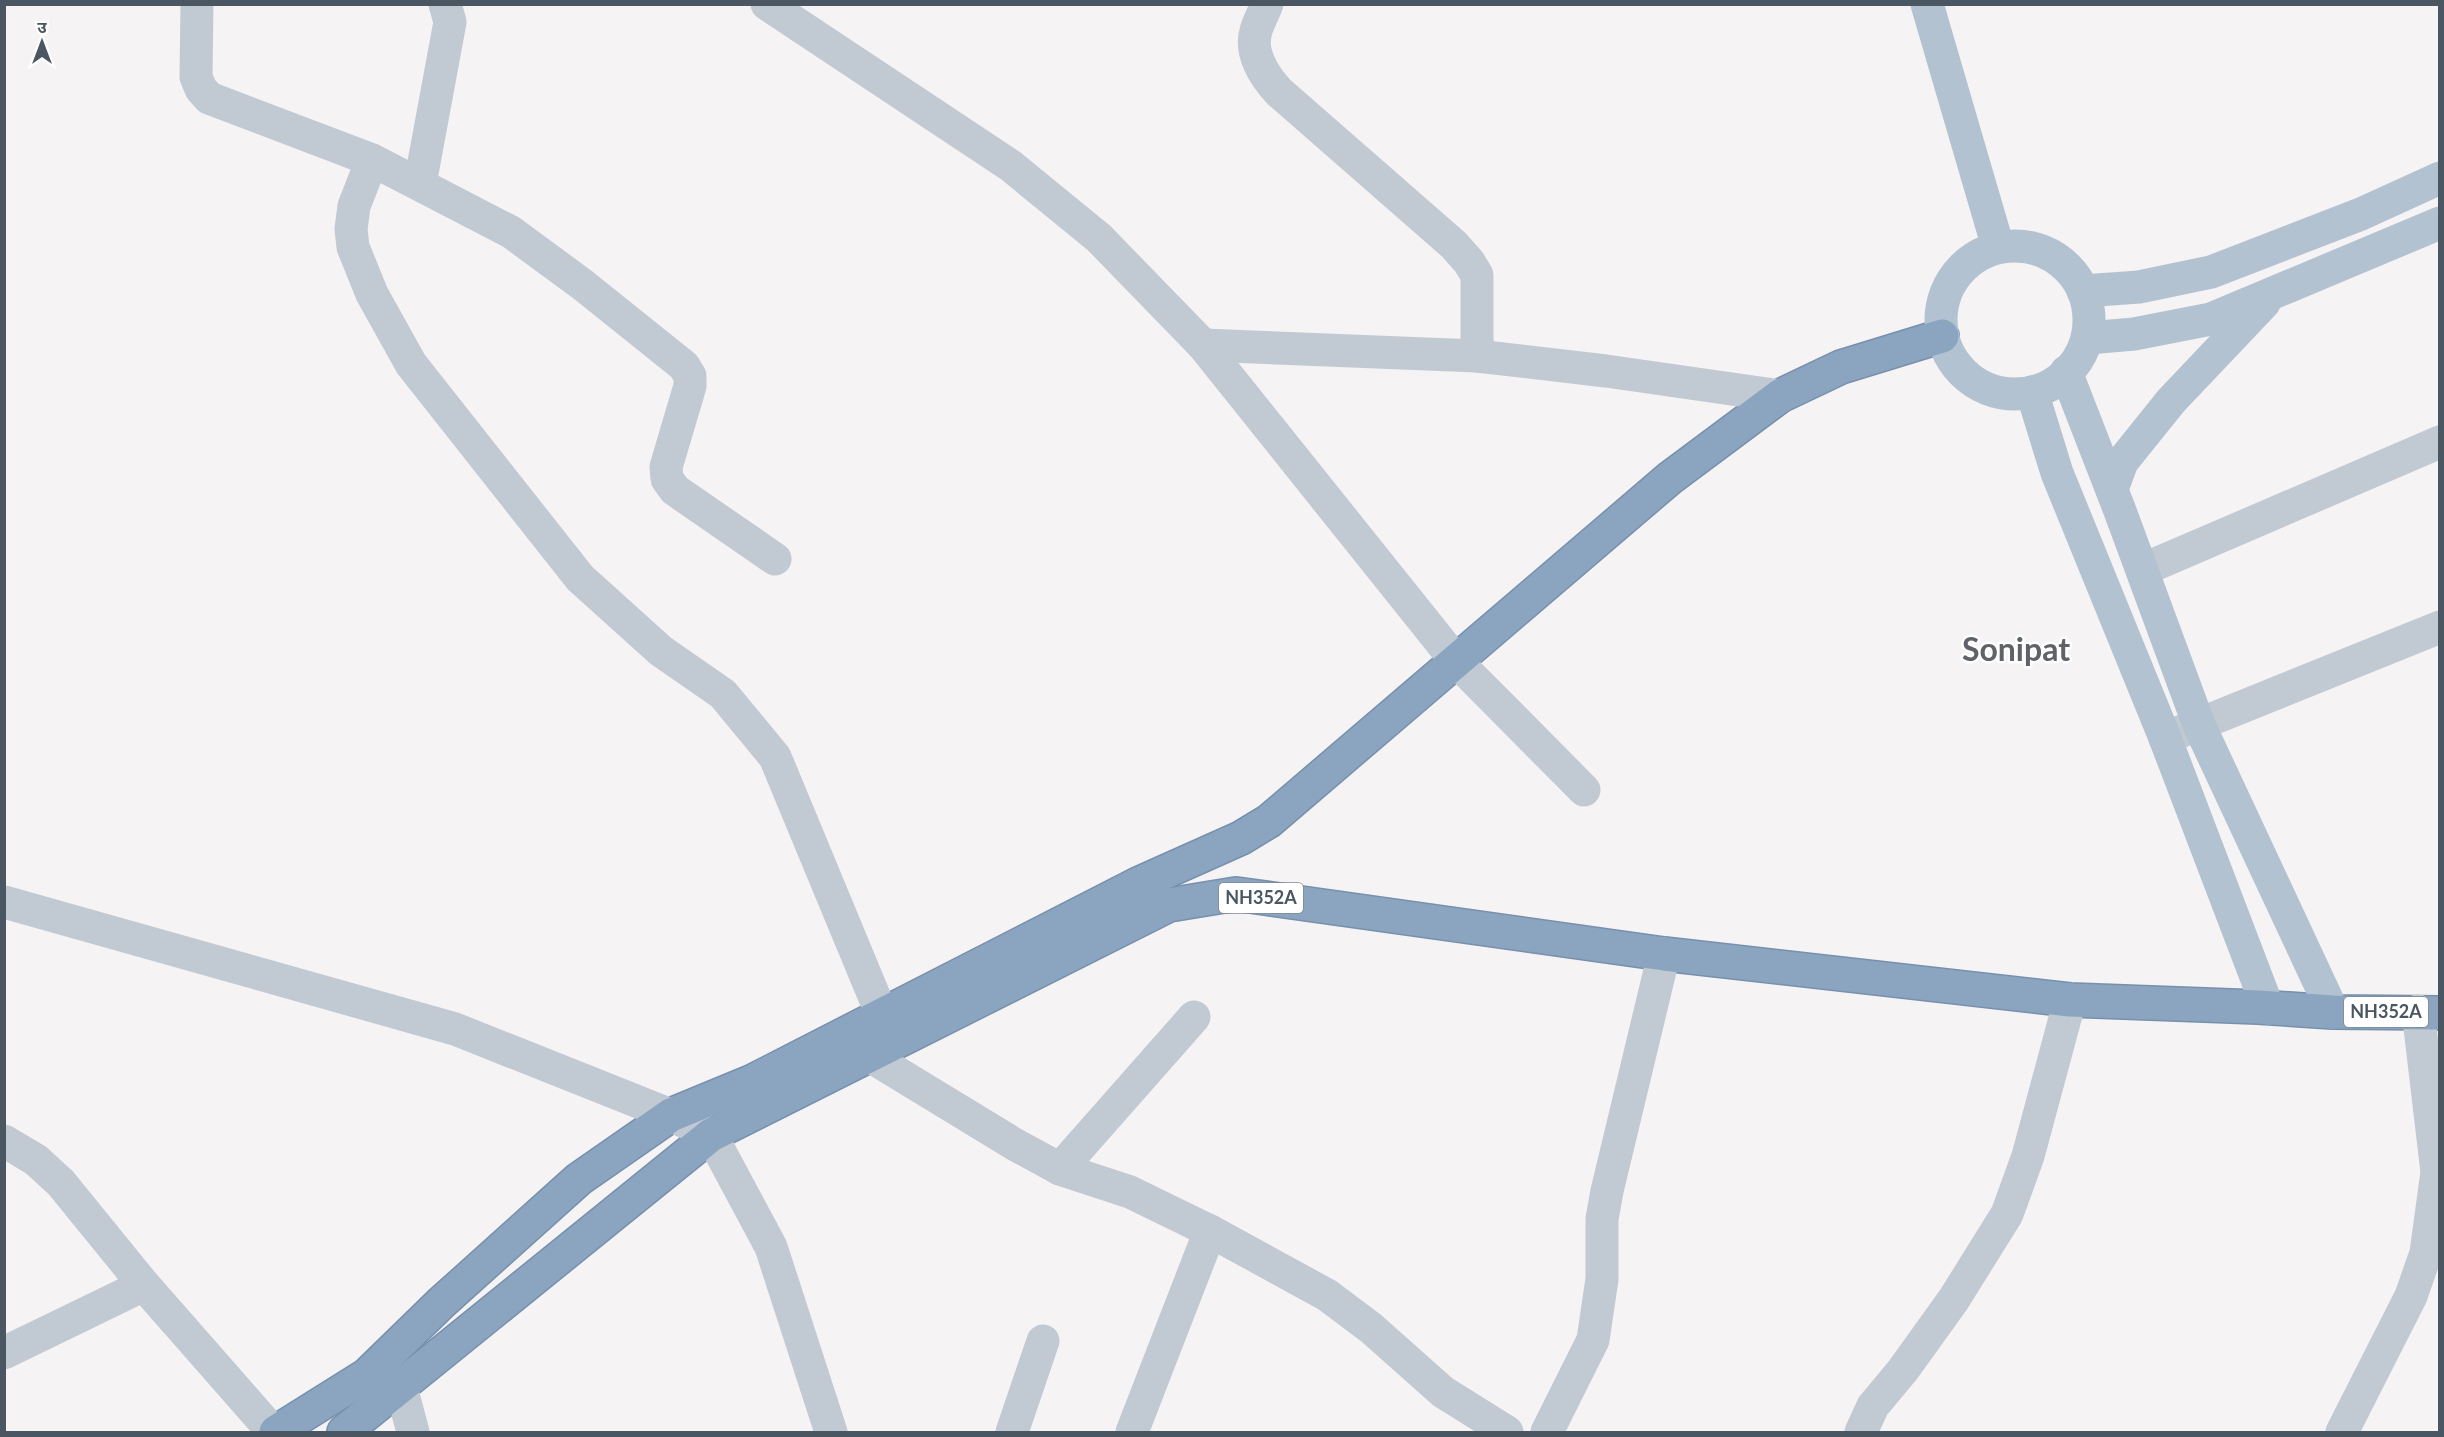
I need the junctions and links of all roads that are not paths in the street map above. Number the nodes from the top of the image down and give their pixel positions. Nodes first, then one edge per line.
1 (197, 4) edge
2 (445, 4) edge
3 (766, 4) edge
4 (1267, 4) edge
5 (1927, 4) edge
6 (372, 160) junction
7 (2439, 178) edge
8 (420, 184) junction
9 (2439, 223) edge
10 (1998, 247) junction
11 (2083, 291) junction
12 (2274, 293) junction
13 (1942, 336) junction
14 (2088, 338) junction
15 (1203, 345) junction
16 (1478, 356) junction
17 (2066, 372) junction
18 (2032, 393) junction
19 (1780, 396) junction
20 (2439, 442) edge
21 (2112, 489) junction
22 (775, 558) dead end
23 (2142, 570) junction
24 (2439, 627) edge
25 (1456, 661) junction
26 (2199, 724) junction
27 (2165, 738) junction
28 (1584, 790) dead end
29 (4, 902) edge
30 (1664, 954) junction
31 (2070, 1000) junction
32 (2268, 1008) junction
33 (2332, 1012) junction
34 (2428, 1012) edge
35 (882, 1015) junction
36 (1194, 1017) dead end
37 (868, 1055) junction
38 (671, 1115) junction
39 (711, 1135) junction
40 (4, 1141) edge
41 (1060, 1169) junction
42 (2438, 1172) edge
43 (1210, 1231) junction
44 (144, 1285) junction
45 (1043, 1341) dead end
46 (4, 1353) edge
47 (401, 1387) junction
48 (363, 1396) junction
49 (275, 1432) edge
50 (344, 1432) edge
51 (413, 1432) edge
52 (831, 1432) edge
53 (1012, 1432) edge
54 (1132, 1432) edge
55 (1507, 1432) edge
56 (1547, 1432) edge
57 (1861, 1432) edge
58 (2342, 1432) edge

1 - 6 street
2 - 8 street
3 - 15 street
4 - 16 street
5 - 10 main road
6 - 8 street
6 - 35 street
7 - 11 main road
8 - 22 street
9 - 12 main road
10 - 11 main road
10 - 13 main road
11 - 14 main road
12 - 14 main road
12 - 21 main road
13 - 18 main road
13 - 19 highway
14 - 17 main road
15 - 16 street
15 - 25 street
16 - 19 street
17 - 18 main road
17 - 21 main road
18 - 27 main road
19 - 25 highway
20 - 23 street
21 - 23 main road
23 - 26 main road
24 - 26 street
25 - 28 street
25 - 35 highway
26 - 27 street
26 - 33 main road
27 - 32 main road
29 - 38 street
30 - 31 highway, NH352A
30 - 37 highway, NH352A
30 - 56 street
31 - 32 highway, NH352A
31 - 57 street
32 - 33 highway, NH352A
33 - 34 highway, NH352A
34 - 42 street
35 - 38 highway
36 - 41 street
37 - 39 highway, NH352A
37 - 41 street
38 - 39 street
38 - 48 highway
39 - 47 highway, NH352A
39 - 52 street
40 - 44 street
41 - 43 street
42 - 58 street
43 - 54 street
43 - 55 street
44 - 46 street
44 - 49 street
45 - 53 street
47 - 48 highway, NH352A
47 - 51 street
48 - 49 highway
48 - 50 highway, NH352A

